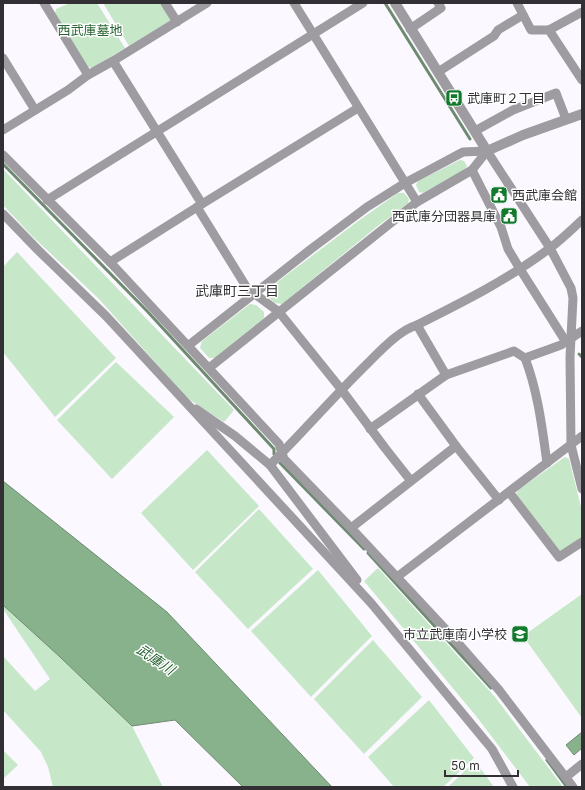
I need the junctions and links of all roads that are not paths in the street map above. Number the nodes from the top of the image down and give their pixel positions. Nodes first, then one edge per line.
1 (44, 3) edge
2 (165, 3) edge
3 (207, 3) edge
4 (294, 3) edge
5 (363, 3) edge
6 (395, 3) edge
7 (438, 3) edge
8 (517, 3) edge
9 (582, 12) edge
10 (523, 15) junction
11 (177, 22) junction
12 (410, 29) junction
13 (549, 30) junction
14 (314, 34) junction
15 (3, 58) edge
16 (113, 61) junction
17 (438, 72) junction
18 (88, 75) junction
19 (582, 80) edge
20 (358, 108) junction
21 (35, 110) junction
22 (582, 114) edge
23 (566, 119) junction
24 (3, 130) edge
25 (475, 131) junction
26 (156, 132) junction
27 (487, 150) junction
28 (3, 155) edge
29 (472, 170) junction
30 (405, 183) junction
31 (47, 200) junction
32 (417, 202) junction
33 (200, 206) junction
34 (3, 214) edge
35 (582, 220) edge
36 (550, 248) junction
37 (110, 262) junction
38 (520, 269) junction
39 (254, 294) junction
40 (279, 312) junction
41 (417, 325) junction
42 (582, 331) edge
43 (568, 340) junction
44 (188, 346) junction
45 (525, 358) junction
46 (209, 368) junction
47 (446, 375) junction
48 (341, 389) junction
49 (418, 394) junction
50 (184, 402) junction
51 (370, 429) junction
52 (582, 436) edge
53 (571, 445) junction
54 (456, 446) junction
55 (282, 452) junction
56 (547, 463) junction
57 (270, 465) junction
58 (412, 481) junction
59 (582, 488) edge
60 (509, 492) junction
61 (499, 500) junction
62 (351, 528) junction
63 (582, 542) edge
64 (397, 578) junction
65 (372, 603) junction
66 (582, 764) edge
67 (566, 776) junction
68 (513, 787) edge
69 (574, 787) edge

1 - 18 street
2 - 11 street
3 - 11 street
4 - 14 street
5 - 14 street
6 - 12 street
7 - 12 street
8 - 10 street
9 - 13 street
10 - 13 street
10 - 17 street
11 - 16 street
12 - 17 street
13 - 19 street
14 - 20 street
14 - 26 street
15 - 21 street
16 - 18 street
16 - 26 street
17 - 25 street
18 - 21 street
20 - 30 street
20 - 33 street
21 - 24 street
22 - 23 street
23 - 25 street
23 - 27 street
25 - 27 street
26 - 31 street
26 - 33 street
27 - 29 street
27 - 30 street
27 - 36 street
28 - 31 street
29 - 32 street
29 - 38 street
30 - 32 street
30 - 39 street
31 - 37 street
32 - 40 street
33 - 37 street
33 - 39 street
34 - 50 street
35 - 36 street
36 - 38 street
36 - 43 street
37 - 44 street
38 - 41 street
38 - 43 street
39 - 40 street
39 - 44 street
40 - 46 street
40 - 48 street
41 - 47 street
41 - 48 street
42 - 43 street
43 - 45 street
43 - 53 street
44 - 46 street
45 - 47 street
45 - 56 street
46 - 55 street
47 - 49 street
48 - 51 street
48 - 55 street
49 - 51 street
49 - 54 street
50 - 57 street
50 - 65 street
51 - 58 street
52 - 53 street
53 - 56 street
53 - 59 street
54 - 58 street
54 - 61 street
55 - 57 street
55 - 62 street
56 - 60 street
57 - 65 street
58 - 62 street
60 - 61 street
60 - 63 street
61 - 64 street
62 - 64 street
64 - 67 street
65 - 68 street
66 - 67 street
67 - 69 street

